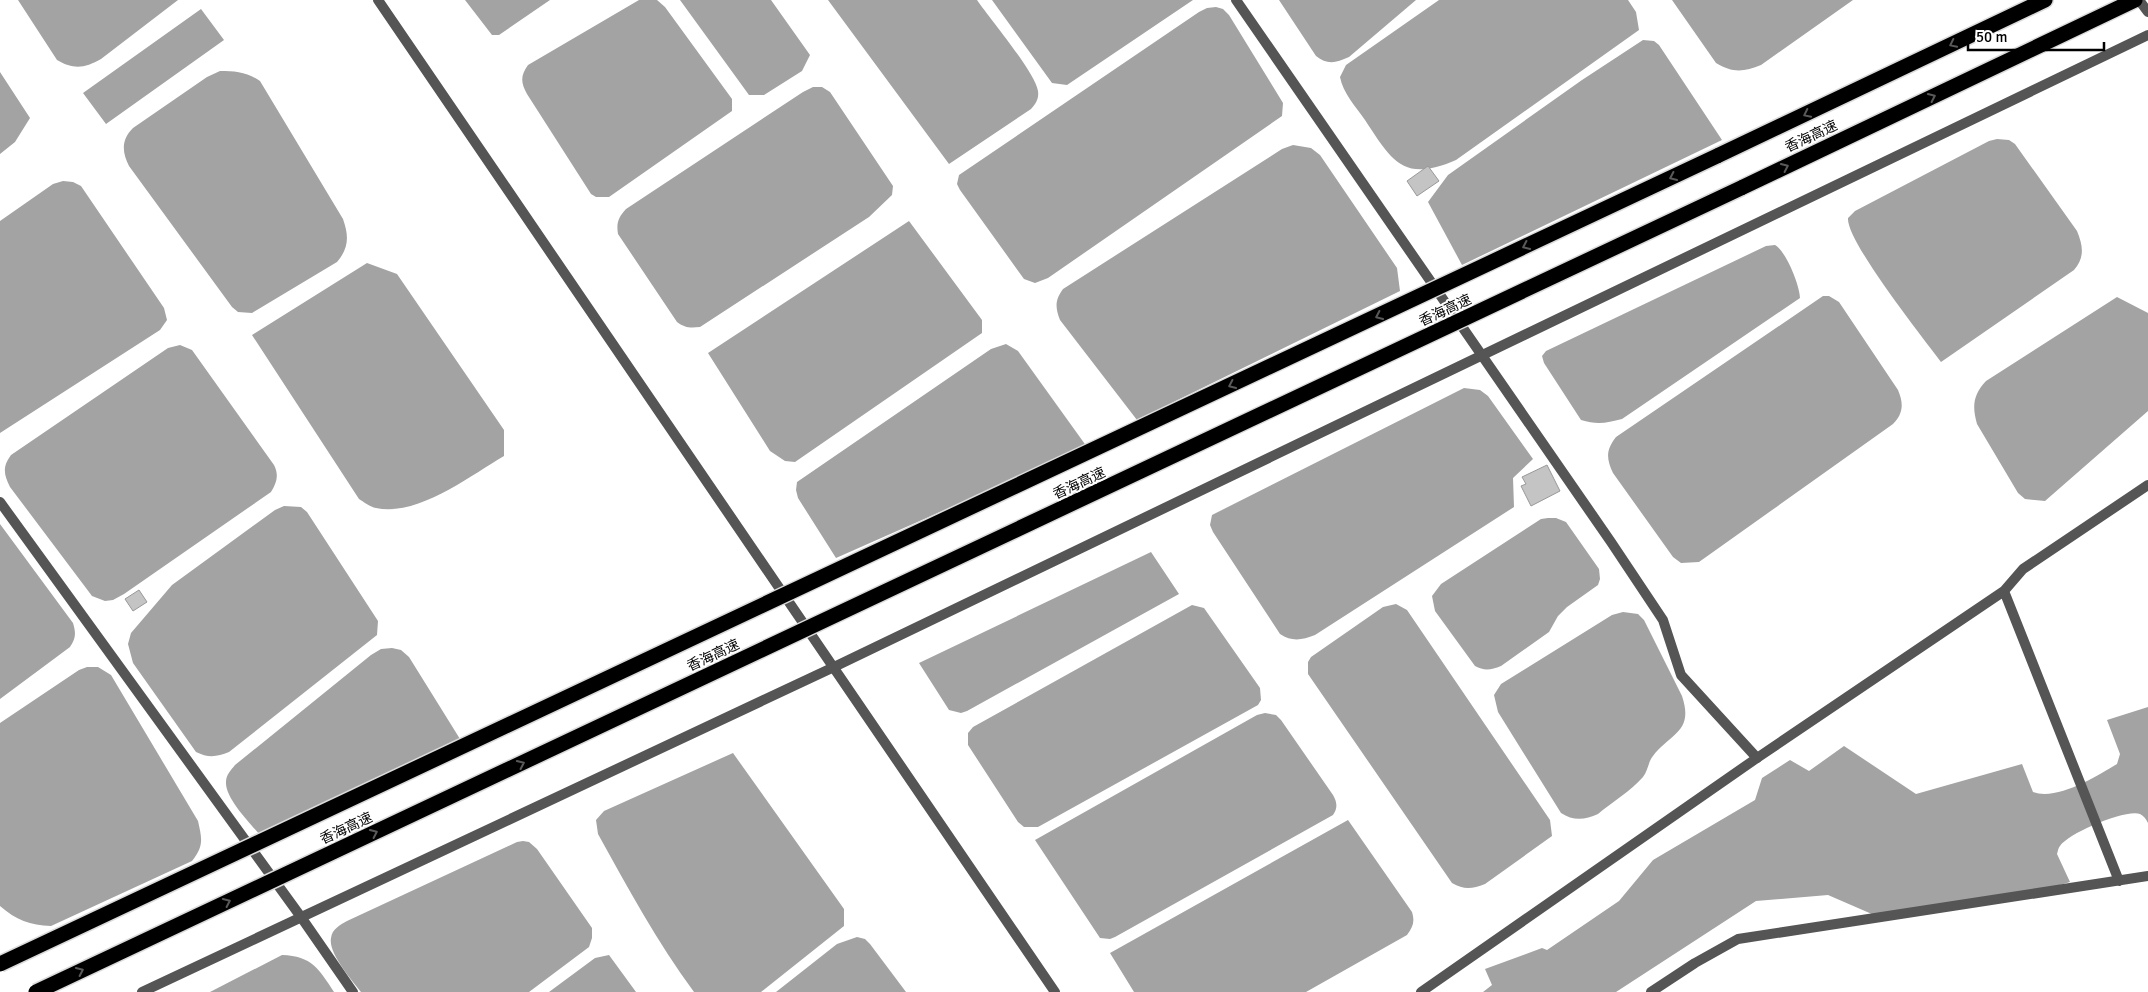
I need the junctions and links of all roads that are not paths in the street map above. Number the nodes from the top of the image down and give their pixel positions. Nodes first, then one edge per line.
1 (378, 0) edge
2 (1236, 0) edge
3 (2045, 0) edge
4 (2135, 0) edge
5 (2139, 0) edge
6 (2148, 12) edge
7 (2148, 35) edge
8 (1482, 355) junction
9 (2148, 485) edge
10 (0, 502) edge
11 (2004, 591) junction
12 (834, 667) junction
13 (1757, 758) junction
14 (2148, 876) edge
15 (2119, 881) junction
16 (301, 917) junction
17 (0, 964) edge
18 (36, 992) edge
19 (142, 992) edge
20 (353, 992) edge
21 (1055, 992) edge
22 (1421, 992) edge
23 (1651, 992) edge

1 - 12 street
2 - 8 street
3 -> 17 highway, 香海高速, bridge
18 -> 4 highway, 香海高速, bridge
5 - 6 street
7 - 8 street
8 - 12 street
8 - 13 street
9 - 11 street
10 - 16 street
11 - 13 street
11 - 15 street
12 - 16 street
12 - 21 street
13 - 22 street
14 - 15 street
15 - 23 street
16 - 19 street
16 - 20 street

